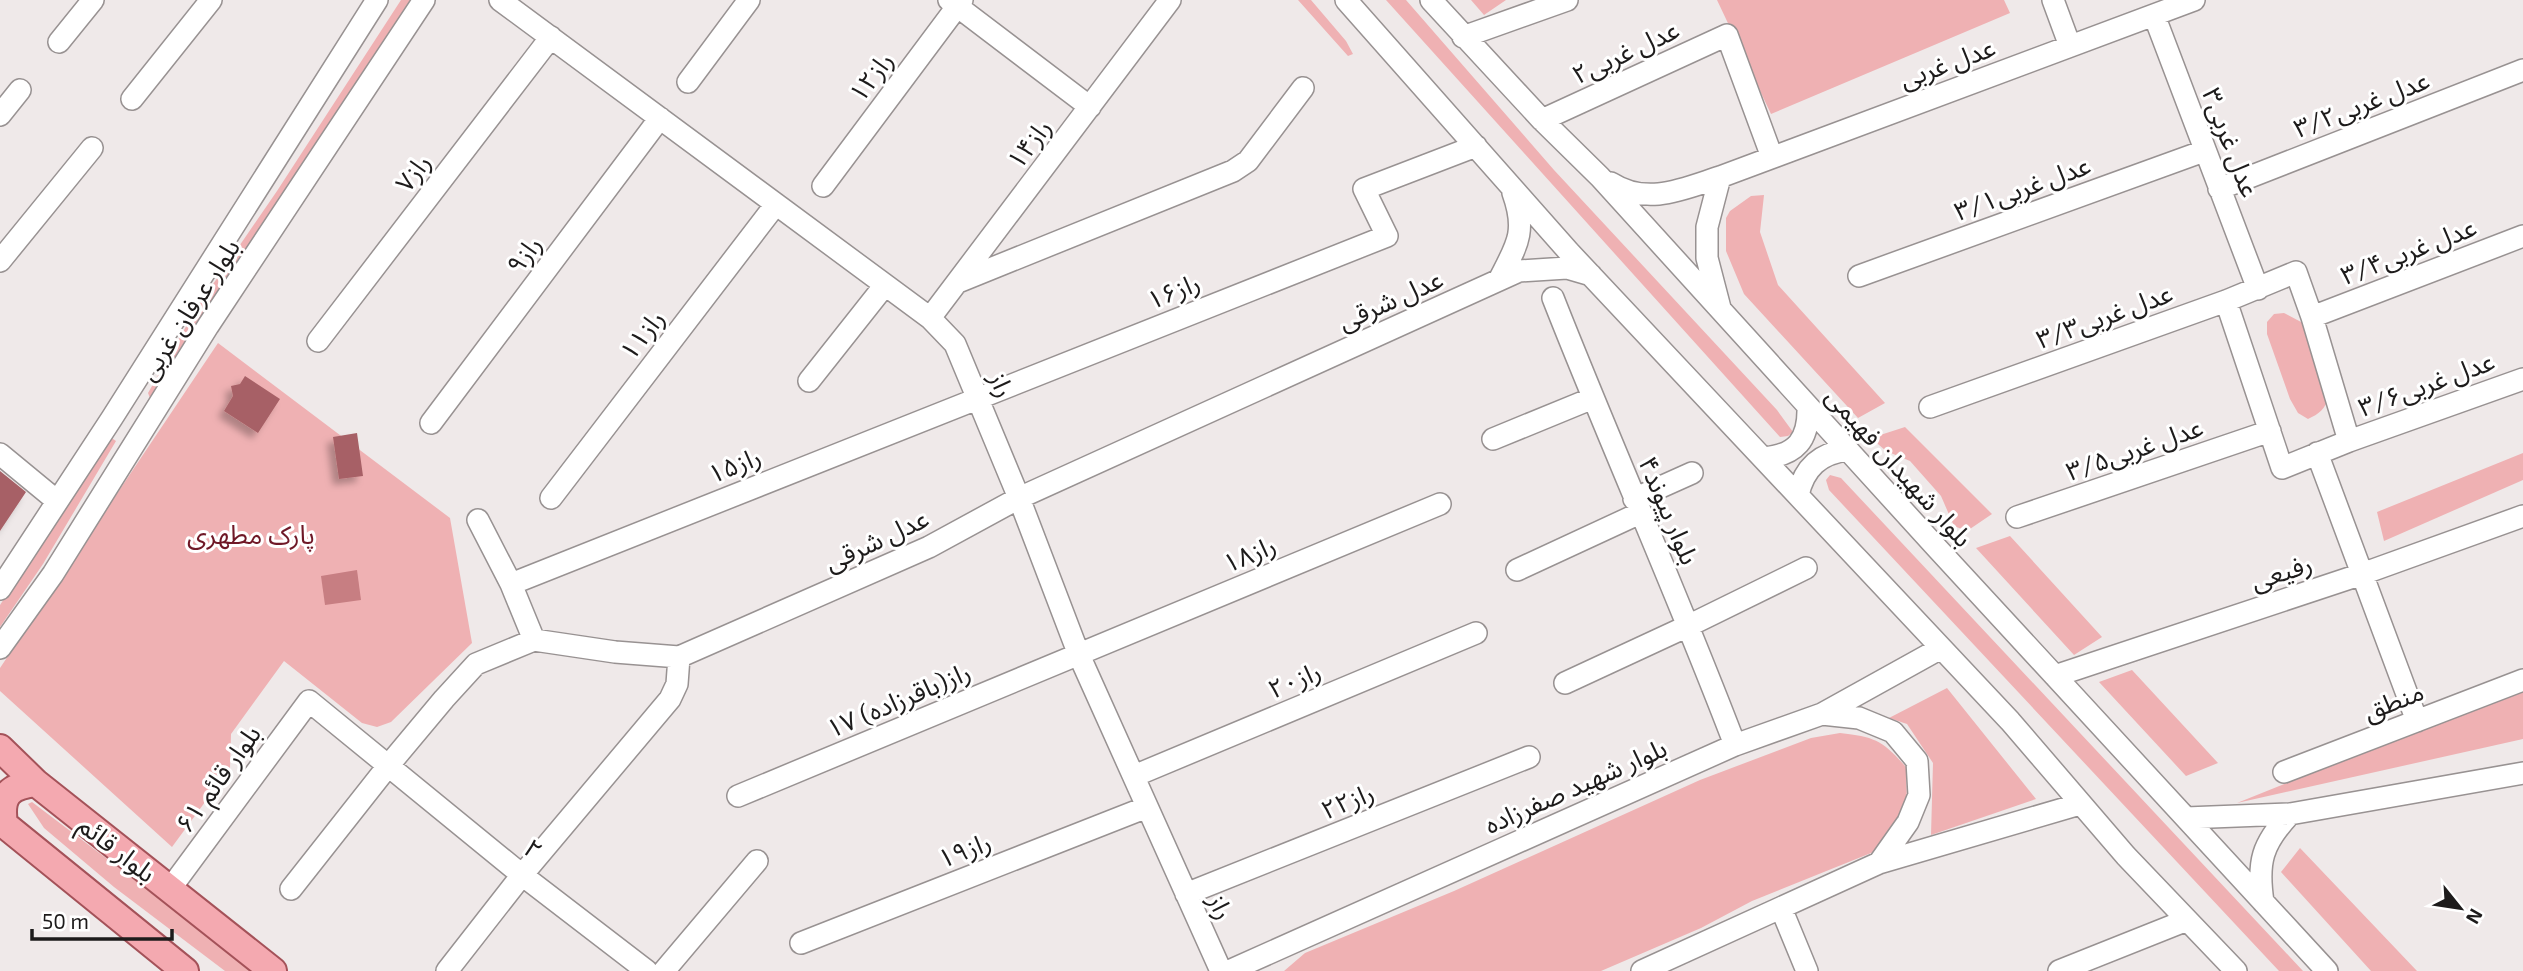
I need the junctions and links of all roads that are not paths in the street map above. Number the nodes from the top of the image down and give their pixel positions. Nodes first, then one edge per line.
1 (93, 0) edge
2 (211, 0) edge
3 (377, 0) edge
4 (424, 0) edge
5 (500, 0) edge
6 (749, 0) edge
7 (1170, 0) edge
8 (1346, 0) edge
9 (1431, 0) edge
10 (1567, 0) edge
11 (2053, 0) edge
12 (2194, 0) edge
13 (956, 2) edge
14 (528, 8) edge
15 (2154, 15) junction
16 (551, 37) junction
17 (1463, 37) junction
18 (59, 42) dead end
19 (2070, 46) junction
20 (2523, 70) edge
21 (688, 82) dead end
22 (1303, 88) dead end
23 (20, 90) dead end
24 (132, 99) dead end
25 (1090, 107) junction
26 (0, 115) edge
27 (660, 118) junction
28 (1542, 121) junction
29 (1476, 146) junction
30 (92, 148) dead end
31 (2204, 151) junction
32 (1772, 156) junction
33 (1600, 177) junction
34 (1720, 177) junction
35 (1509, 184) junction
36 (823, 186) dead end
37 (2219, 189) junction
38 (776, 204) junction
39 (2523, 236) edge
40 (0, 261) edge
41 (1591, 275) junction
42 (1859, 276) dead end
43 (1499, 280) junction
44 (958, 282) junction
45 (885, 285) junction
46 (2258, 289) junction
47 (1553, 298) dead end
48 (2226, 301) junction
49 (1721, 312) junction
50 (2312, 317) junction
51 (930, 318) junction
52 (318, 341) dead end
53 (2523, 379) edge
54 (809, 381) dead end
55 (979, 397) junction
56 (1593, 398) junction
57 (1808, 407) junction
58 (1930, 407) dead end
59 (112, 418) junction
60 (430, 423) dead end
61 (2270, 432) junction
62 (141, 436) junction
63 (1493, 439) dead end
64 (2349, 441) junction
65 (1848, 450) junction
66 (2317, 453) junction
67 (0, 454) edge
68 (1764, 458) junction
69 (1692, 473) dead end
70 (1798, 495) junction
71 (551, 498) dead end
72 (1019, 498) junction
73 (57, 501) junction
74 (1440, 504) dead end
75 (1637, 506) junction
76 (2523, 516) edge
77 (2017, 517) dead end
78 (478, 520) dead end
79 (1806, 568) dead end
80 (1517, 570) dead end
81 (2362, 574) junction
82 (511, 583) junction
83 (0, 589) edge
84 (1690, 625) junction
85 (1476, 634) dead end
86 (534, 640) junction
87 (0, 648) edge
88 (1941, 648) junction
89 (1079, 654) junction
90 (679, 657) junction
91 (2055, 676) junction
92 (2523, 680) edge
93 (1564, 683) dead end
94 (1822, 714) junction
95 (2417, 721) junction
96 (1735, 745) junction
97 (0, 748) edge
98 (1529, 757) dead end
99 (388, 766) junction
100 (2284, 772) dead end
101 (2523, 774) edge
102 (1133, 776) junction
103 (36, 783) junction
104 (738, 796) dead end
105 (2080, 804) junction
106 (1147, 807) junction
107 (2290, 814) junction
108 (2186, 818) junction
109 (2, 823) edge
110 (757, 861) dead end
111 (1879, 863) junction
112 (522, 876) junction
113 (170, 889) junction
114 (291, 889) dead end
115 (1186, 894) junction
116 (2263, 902) junction
117 (1781, 908) junction
118 (2187, 920) junction
119 (801, 943) dead end
120 (185, 971) edge
121 (273, 971) edge
122 (447, 971) edge
123 (647, 971) edge
124 (664, 971) edge
125 (1221, 971) edge
126 (1230, 971) edge
127 (1642, 971) edge
128 (1807, 971) edge
129 (2059, 971) edge
130 (2236, 971) edge
131 (2327, 971) edge

1 - 18 street
2 - 24 street
3 - 59 street, بلوار عرفان غربی
4 - 62 street, بلوار عرفان غربی
5 - 14 street, راز
6 - 21 street
7 - 25 street, راز۱۴
8 - 29 street
9 - 17 street, بلوار شهیدان فهیمی
10 - 17 street
11 - 19 street
12 - 15 street, عدل غربی
13 - 25 street
13 - 36 street, راز۱۲
14 - 16 street, راز
15 - 19 street, عدل غربی
15 - 31 street, عدل غربی۳
16 - 27 street, راز
16 - 52 street, راز۷
17 - 28 street, بلوار شهیدان فهیمی
19 - 32 street, عدل غربی
20 - 37 street, عدل غربی۳/۲
22 - 44 street
23 - 26 street
25 - 44 street, راز۱۴
27 - 38 street, راز
27 - 60 street, راز۹
28 - 32 street, عدل غربی۲
28 - 33 street, بلوار شهیدان فهیمی
29 - 35 street
29 - 55 street, راز۱۶
30 - 40 street
31 - 37 street, عدل غربی۳
31 - 42 street, عدل غربی۳/۱
32 - 34 street, عدل غربی
33 - 34 street, عدل غربی
33 - 49 street, بلوار شهیدان فهیمی
34 - 49 street
35 - 41 street
35 - 43 street
37 - 46 street, عدل غربی۳
38 - 45 street, راز
38 - 71 street, راز۱۱
39 - 50 street, عدل غربی۳/۴
41 - 43 street, عدل شرقی
41 - 68 street
43 - 72 street, عدل شرقی
44 - 51 street, راز۱۴
45 - 51 street, راز
45 - 54 street
46 - 48 street, عدل غربی۳/۳
46 - 50 street, عدل غربی۳/۳
47 - 56 street, بلوار پیوند۴
48 - 58 street, عدل غربی۳/۳
48 - 61 street
49 - 57 street, بلوار شهیدان فهیمی
50 - 64 street
51 - 55 street, راز
53 - 64 street, عدل غربی۳/۶
55 - 72 street, راز
55 - 82 street, راز۱۵
56 - 63 street
56 - 75 street, بلوار پیوند۴
57 - 65 street, بلوار شهیدان فهیمی
57 - 68 street
59 - 62 street
59 - 73 street, بلوار عرفان غربی
61 - 66 street, عدل غربی۳/۶
61 - 77 street, عدل غربی۳/۵
62 - 87 street, بلوار عرفان غربی
64 - 66 street, عدل غربی۳/۶
65 - 70 street
65 - 91 street, بلوار شهیدان فهیمی
66 - 81 street
67 - 73 street
68 - 70 street
69 - 75 street
70 - 88 street
72 - 89 street, راز
72 - 90 street, عدل شرقی
73 - 83 street, بلوار عرفان غربی
74 - 89 street, راز۱۸
75 - 80 street
75 - 84 street, بلوار پیوند۴
76 - 81 street, رفیعی
78 - 82 street
79 - 84 street
81 - 91 street, رفیعی
81 - 95 street
82 - 86 street
84 - 93 street
84 - 96 street, بلوار پیوند۴
85 - 102 street, راز۲۰
86 - 90 street, عدل شرقی
86 - 99 street
88 - 94 street, بلوار شهید صفرزاده
88 - 105 street
89 - 102 street, راز
89 - 104 street, ۱۷ راز(باقرزاده)
90 - 112 street
91 - 108 street, بلوار شهیدان فهیمی
92 - 95 street, منطق
94 - 96 street, بلوار شهید صفرزاده
94 - 111 street
95 - 100 street, منطق
96 - 126 street, بلوار شهید صفرزاده
97 - 103 main road, بلوار قائم
98 - 115 street, راز۲۲
99 - 112 street, ۲
99 - 113 street, بلوار قائم ۶۱
99 - 114 street
101 - 107 street
102 - 106 street, راز
103 - 109 main road
103 - 113 main road, بلوار قائم
105 - 111 street
105 - 118 street
106 - 115 street, راز
106 - 119 street, راز۱۹
107 - 108 street
107 - 116 street
108 - 116 street, بلوار شهیدان فهیمی
109 - 120 main road, بلوار قائم
110 - 124 street
111 - 117 street
112 - 122 street
112 - 123 street, ۲
113 - 121 main road, بلوار قائم
115 - 125 street, راز
116 - 131 street, بلوار شهیدان فهیمی
117 - 127 street
117 - 128 street
118 - 129 street
118 - 130 street

